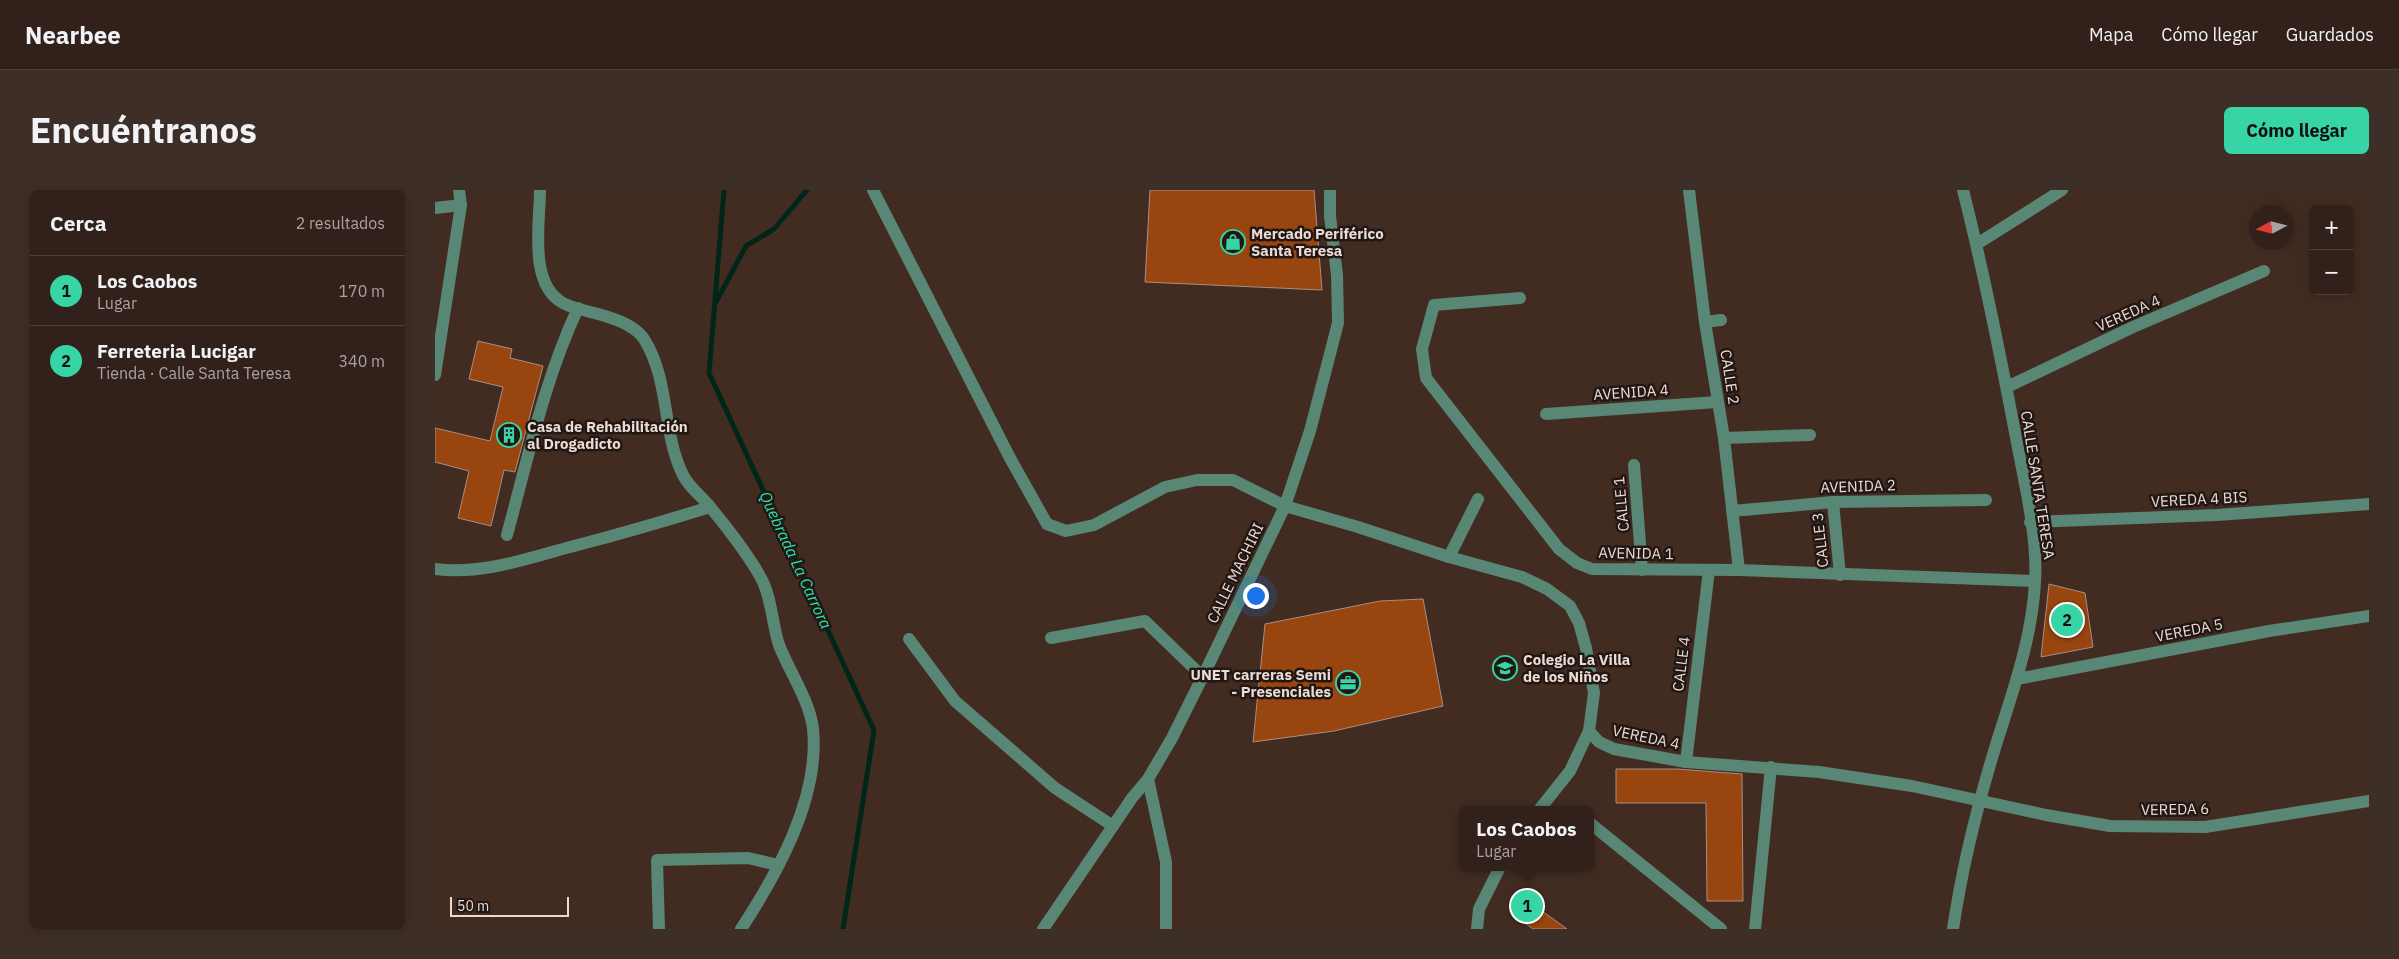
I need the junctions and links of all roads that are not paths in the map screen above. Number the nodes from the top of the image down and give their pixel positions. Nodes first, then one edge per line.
1 (459, 190) edge
2 (541, 190) edge
3 (873, 190) edge
4 (1330, 190) edge
5 (1689, 190) edge
6 (1963, 190) edge
7 (2062, 190) edge
8 (461, 205) junction
9 (435, 208) edge
10 (1977, 244) junction
11 (2264, 271) dead end
12 (1520, 298) dead end
13 (578, 308) junction
14 (1721, 320) dead end
15 (1705, 322) junction
16 (435, 375) edge
17 (2007, 387) junction
18 (1717, 402) junction
19 (1546, 414) dead end
20 (1810, 435) dead end
21 (1725, 438) junction
22 (1634, 464) dead end
23 (1478, 499) dead end
24 (1985, 500) dead end
25 (1833, 502) junction
26 (2369, 504) edge
27 (710, 506) junction
28 (1285, 506) junction
29 (1732, 511) junction
30 (2030, 522) junction
31 (507, 535) dead end
32 (1449, 558) junction
33 (435, 569) edge
34 (1642, 570) junction
35 (1709, 570) junction
36 (1739, 570) junction
37 (1840, 575) junction
38 (2035, 581) junction
39 (2369, 616) edge
40 (1051, 638) dead end
41 (909, 639) dead end
42 (1203, 677) junction
43 (2017, 679) junction
44 (1589, 731) junction
45 (1686, 762) junction
46 (1771, 767) junction
47 (1148, 779) junction
48 (1981, 801) junction
49 (2369, 801) edge
50 (1542, 806) edge
51 (1113, 826) junction
52 (1594, 826) edge
53 (777, 865) junction
54 (1498, 871) edge
55 (659, 929) edge
56 (741, 929) edge
57 (1043, 929) edge
58 (1166, 929) edge
59 (1477, 929) edge
60 (1721, 929) edge
61 (1755, 929) edge
62 (1953, 929) edge

1 - 8 street
2 - 13 street
3 - 28 street
4 - 28 street, CALLE MACHIRI
5 - 15 street, CALLE 2
6 - 10 street, CALLE SANTA TERESA
7 - 10 street
8 - 9 street
8 - 16 street
10 - 17 street, CALLE SANTA TERESA
11 - 17 street, VEREDA 4
12 - 34 street, AVENIDA 1
13 - 27 street
13 - 31 street
14 - 15 street
15 - 18 street, CALLE 2
17 - 30 street, CALLE SANTA TERESA
18 - 19 street, AVENIDA 4
18 - 21 street, CALLE 2
20 - 21 street
21 - 29 street, CALLE 2
22 - 34 street, CALLE 1
23 - 32 street
24 - 25 street, AVENIDA 2
25 - 29 street, AVENIDA 2
25 - 37 street, CALLE 3
26 - 30 street, VEREDA 4 BIS
27 - 33 street
27 - 53 street
28 - 32 street
28 - 42 street, CALLE MACHIRI
29 - 36 street, CALLE 2
30 - 38 street, CALLE SANTA TERESA
32 - 44 street
34 - 35 street, AVENIDA 1
35 - 36 street, AVENIDA 1
35 - 45 street, CALLE 4
36 - 37 street, AVENIDA 1
37 - 38 street, AVENIDA 1
38 - 43 street, CALLE SANTA TERESA
39 - 43 street, VEREDA 5
40 - 42 street
41 - 51 street
42 - 47 street, CALLE MACHIRI
43 - 48 street, CALLE SANTA TERESA
44 - 45 street, VEREDA 4
44 - 50 street
45 - 46 street, VEREDA 4
46 - 48 street, VEREDA 4
46 - 61 street
47 - 51 street, CALLE MACHIRI
47 - 58 street
48 - 49 street, VEREDA 6
48 - 62 street, CALLE SANTA TERESA
51 - 57 street, CALLE MACHIRI
52 - 60 street
53 - 55 street
53 - 56 street
54 - 59 street

